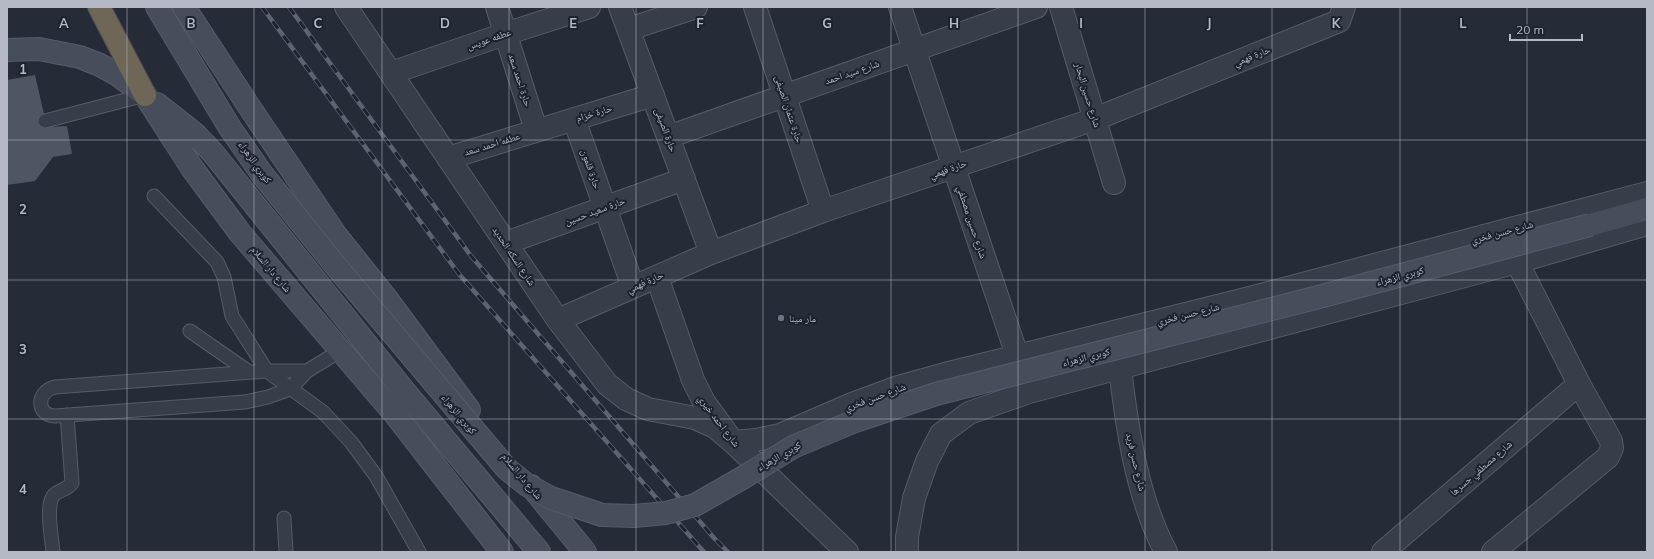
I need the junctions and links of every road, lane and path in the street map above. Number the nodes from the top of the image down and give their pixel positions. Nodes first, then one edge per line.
1 (99, 7) edge
2 (157, 7) edge
3 (184, 7) edge
4 (346, 7) edge
5 (497, 7) edge
6 (589, 7) edge
7 (620, 7) edge
8 (696, 7) edge
9 (755, 7) edge
10 (900, 7) edge
11 (1036, 7) edge
12 (1068, 9) edge
13 (1342, 14) edge
14 (629, 29) junction
15 (505, 34) junction
16 (7, 50) edge
17 (914, 50) junction
18 (391, 73) junction
19 (145, 95) junction
20 (653, 95) junction
21 (785, 96) junction
22 (574, 119) junction
23 (1095, 119) junction
24 (45, 121) dead end
25 (536, 130) junction
26 (668, 137) junction
27 (448, 158) junction
28 (954, 167) junction
29 (684, 179) junction
30 (1114, 183) dead end
31 (1647, 193) edge
32 (154, 196) dead end
33 (605, 208) junction
34 (1647, 209) edge
35 (823, 211) junction
36 (1647, 224) edge
37 (506, 244) junction
38 (711, 253) junction
39 (1518, 262) junction
40 (657, 277) junction
41 (632, 287) junction
42 (558, 320) junction
43 (190, 331) dead end
44 (340, 351) junction
45 (1017, 356) junction
46 (1120, 368) junction
47 (267, 371) junction
48 (307, 371) junction
49 (249, 372) junction
50 (1579, 384) junction
51 (290, 389) junction
52 (1029, 392) junction
53 (67, 415) junction
54 (733, 442) junction
55 (284, 518) dead end
56 (53, 552) edge
57 (286, 552) edge
58 (419, 552) edge
59 (502, 552) edge
60 (539, 552) edge
61 (585, 552) edge
62 (847, 552) edge
63 (907, 552) edge
64 (1166, 552) edge
65 (1383, 552) edge
66 (1493, 552) edge

1 - 19 highway
2 - 34 main road, كوبري الزهراء, bridge
3 - 61 main road, شارع دار السلام
4 - 18 street, شارع السكه الحديد
5 - 15 street, حارة احمد سعد
6 - 15 street, عطفه عويس
7 - 14 street, حارة الصيفى
8 - 14 street
9 - 21 street, حارة عثمان الصيفى
10 - 17 street, شارع حسين مصطفي
11 - 17 street, شارع سيد احمد
12 - 23 street, شارع حسين البحار
13 - 23 street, حارة فهمي
14 - 20 street, حارة الصيفى
15 - 18 street, عطفه عويس
15 - 25 street, حارة احمد سعد
16 - 19 main road, شارع دار السلام
17 - 21 street, شارع سيد احمد
17 - 28 street, شارع حسين مصطفي
18 - 27 street, شارع السكه الحديد
19 - 24 lane
19 - 44 main road, شارع دار السلام
19 - 60 main road
20 - 22 street, حارة خزام
20 - 26 street, حارة الصيفى
21 - 26 street, شارع سيد احمد
21 - 35 street, حارة عثمان الصيفى
22 - 25 street, حارة خزام
22 - 33 street, حارة قلمون
23 - 28 street, حارة فهمي
23 - 30 street, شارع حسين البحار
25 - 27 street, عطفه احمد سعد
26 - 29 street, حارة الصيفى
27 - 37 street, شارع السكه الحديد
28 - 35 street, حارة فهمي
28 - 45 street, شارع حسين مصطفي
29 - 33 street, حارة سعيد حسين
29 - 38 street, حارة الصيفى
31 - 45 street, شارع حسن فخري
32 - 47 lane
33 - 37 street, حارة سعيد حسين
33 - 41 street, حارة قلمون
35 - 38 street, حارة فهمي
36 - 39 street
37 - 42 street, شارع السكه الحديد
38 - 40 street, حارة فهمي
39 - 46 street
39 - 50 street
40 - 41 street, حارة فهمي
40 - 54 street, شارع احمد خيري
41 - 42 street, حارة فهمي
42 - 54 street, شارع السكه الحديد
43 - 49 lane
44 - 48 lane
44 - 59 main road, شارع دار السلام
45 - 52 street, شارع حسين مصطفي
45 - 54 street, شارع حسن فخري
46 - 52 street
46 - 64 street, شارع حسن فريد
47 - 48 lane
47 - 49 lane
47 - 51 lane
48 - 51 lane
49 - 53 lane
50 - 65 street, شارع مصطفي جسرها
50 - 66 street
51 - 53 lane
51 - 58 lane
52 - 63 street
53 - 56 lane
54 - 62 street, شارع احمد خيري
55 - 57 lane

